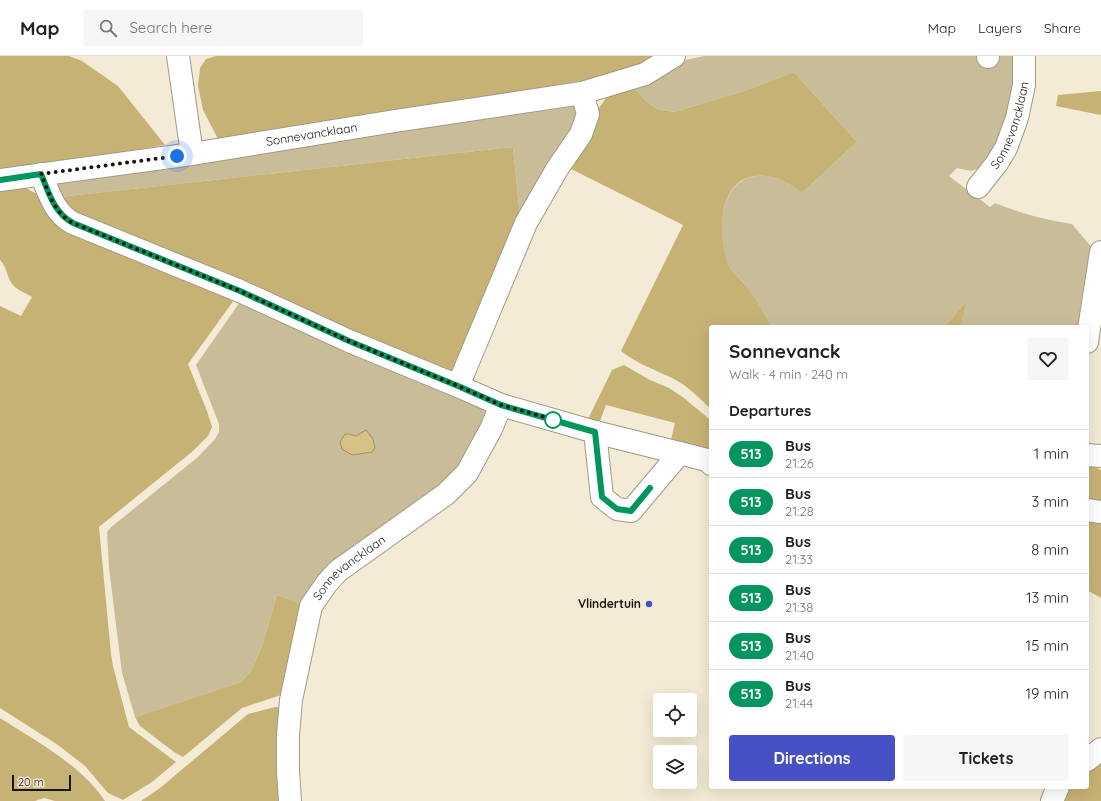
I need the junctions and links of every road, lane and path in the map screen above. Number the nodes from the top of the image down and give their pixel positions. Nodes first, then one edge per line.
1 (178, 56) edge
2 (674, 56) edge
3 (1024, 56) edge
4 (582, 93) junction
5 (192, 154) junction
6 (41, 174) junction
7 (0, 180) edge
8 (978, 187) dead end
9 (1101, 252) edge
10 (1089, 329) edge
11 (458, 386) junction
12 (501, 405) junction
13 (595, 432) junction
14 (680, 453) junction
15 (1089, 455) edge
16 (1101, 456) edge
17 (709, 462) edge
18 (1089, 510) edge
19 (1101, 512) edge
20 (1101, 749) edge
21 (1089, 758) edge
22 (1057, 789) edge
23 (290, 801) edge
24 (1052, 801) edge

1 - 5 street
2 - 4 street, Sonnevancklaan
3 - 8 street, Sonnevancklaan
4 - 5 street, Sonnevancklaan
4 - 11 street
5 - 6 street, Sonnevancklaan
6 - 7 street, Sonnevancklaan
6 - 11 street
9 - 10 street
11 - 12 street
12 - 13 street
12 - 23 street, Sonnevancklaan
13 - 14 street
13 - 14 street
14 - 17 street
15 - 16 street
18 - 19 street
20 - 21 street
22 - 24 street

